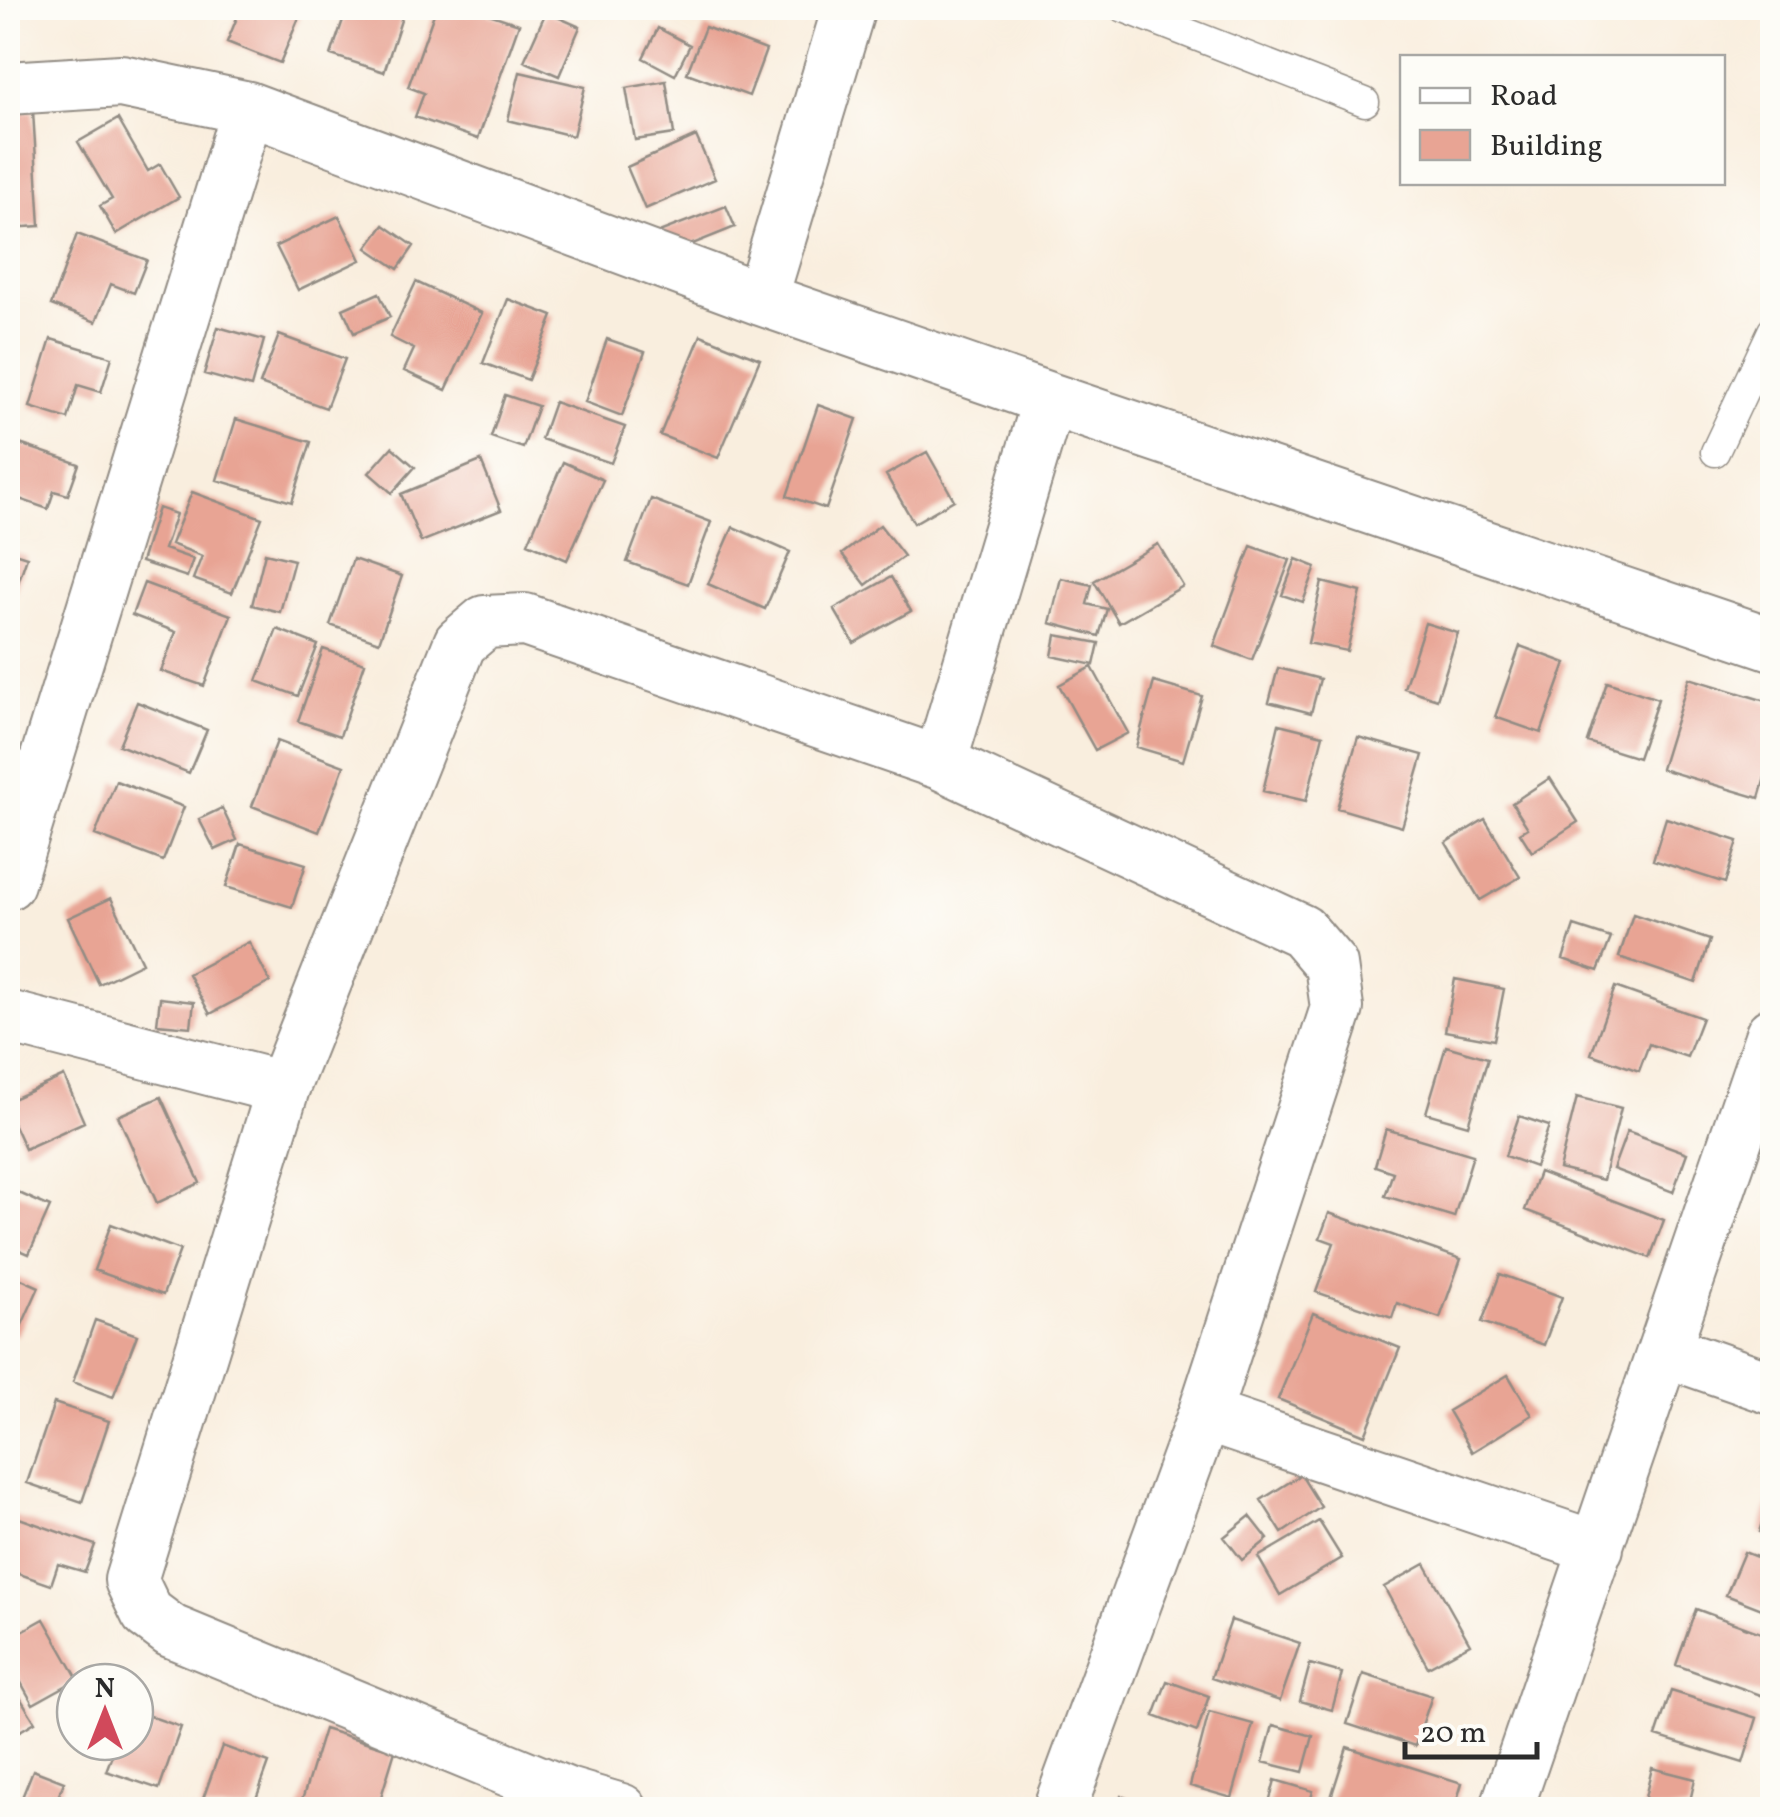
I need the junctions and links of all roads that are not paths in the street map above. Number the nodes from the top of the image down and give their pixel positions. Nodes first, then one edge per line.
1 (849, 8) edge
2 (1124, 8) edge
3 (8, 88) edge
4 (1366, 102) dead end
5 (248, 108) junction
6 (761, 298) junction
7 (1772, 331) edge
8 (1049, 400) junction
9 (1716, 452) dead end
10 (1772, 644) edge
11 (940, 764) junction
12 (8, 883) edge
13 (8, 1016) edge
14 (1772, 1034) edge
15 (282, 1088) junction
16 (1666, 1351) junction
17 (1772, 1388) edge
18 (1204, 1416) junction
19 (1597, 1548) junction
20 (565, 1802) edge
21 (621, 1810) edge
22 (1059, 1810) edge
23 (1506, 1810) edge

1 - 6 street
2 - 4 lane
3 - 5 street
5 - 6 street
5 - 12 street
6 - 8 street
7 - 9 lane
8 - 10 street
8 - 11 street
11 - 15 street
11 - 18 street
13 - 15 street
14 - 16 street
15 - 20 street
16 - 17 street
16 - 19 street
18 - 19 street
18 - 22 street
19 - 23 street
20 - 21 street

